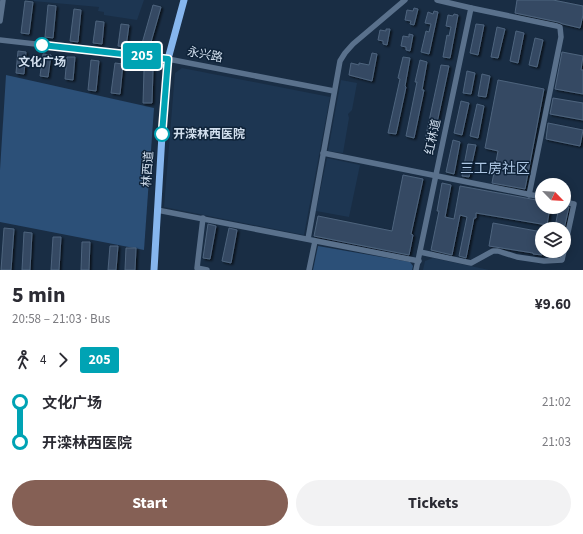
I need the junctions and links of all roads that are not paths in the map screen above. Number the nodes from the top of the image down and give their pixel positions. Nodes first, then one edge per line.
1 (3, 0) edge
2 (184, 0) edge
3 (405, 0) edge
4 (437, 0) edge
5 (471, 8) junction
6 (0, 21) edge
7 (0, 40) edge
8 (168, 59) junction
9 (334, 91) junction
10 (323, 153) junction
11 (436, 176) junction
12 (529, 195) junction
13 (535, 196) edge
14 (571, 203) edge
15 (157, 210) junction
16 (203, 218) junction
17 (570, 222) edge
18 (308, 239) junction
19 (315, 241) junction
20 (420, 252) junction
21 (562, 258) edge
22 (419, 261) junction
23 (154, 270) edge
24 (207, 270) edge
25 (309, 270) edge
26 (416, 270) edge

1 - 6 street
2 - 8 main road, 林西道
3 - 9 street
4 - 5 street
5 - 11 street, 红林道
5 - 12 street
7 - 8 street, 永兴路
8 - 9 street, 永兴路
8 - 15 main road, 林西道
9 - 10 street
10 - 11 street
10 - 18 street
11 - 12 street
11 - 20 street, 红林道
12 - 13 street
14 - 17 street
15 - 16 street
15 - 23 main road, 林西道
16 - 18 street
16 - 24 street
18 - 19 street
19 - 22 street
19 - 25 street
20 - 21 street
20 - 22 street, 红林道
22 - 26 street, 红林道

